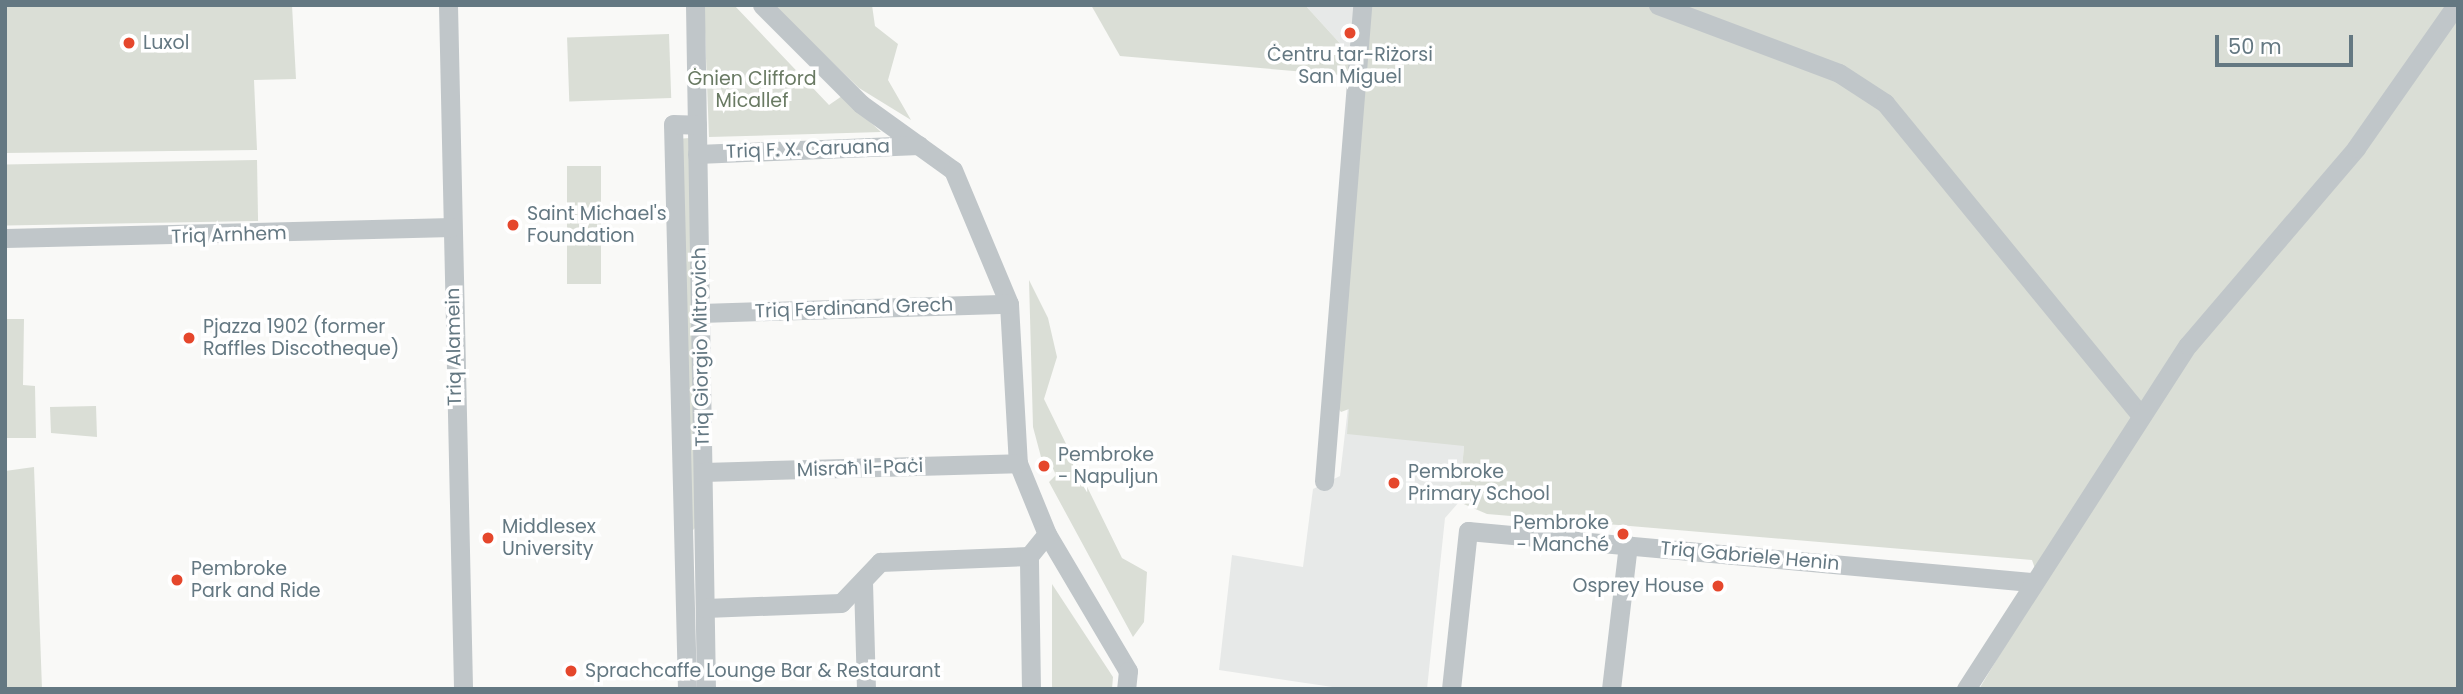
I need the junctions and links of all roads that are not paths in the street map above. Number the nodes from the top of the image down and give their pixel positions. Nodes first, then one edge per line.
1 (448, 5) edge
2 (695, 5) edge
3 (762, 5) edge
4 (1362, 5) edge
5 (1658, 5) edge
6 (2456, 5) edge
7 (697, 125) junction
8 (919, 145) junction
9 (697, 154) junction
10 (452, 227) junction
11 (5, 238) edge
12 (1009, 304) junction
13 (700, 313) junction
14 (2140, 415) junction
15 (1018, 463) junction
16 (703, 472) junction
17 (1324, 481) dead end
18 (1048, 534) junction
19 (1628, 545) junction
20 (1029, 556) junction
21 (863, 582) junction
22 (2031, 582) junction
23 (705, 608) junction
24 (463, 689) edge
25 (687, 689) edge
26 (706, 689) edge
27 (866, 689) edge
28 (1031, 689) edge
29 (1126, 689) edge
30 (1451, 689) edge
31 (1611, 689) edge
32 (1966, 689) edge

1 - 10 street, Triq Alamein
2 - 7 street, Triq Giorgio Mitrovich
3 - 8 street
4 - 17 street
5 - 14 street
6 - 14 street
7 - 9 street, Triq Giorgio Mitrovich
7 - 25 street
8 - 9 street, Triq F. X. Caruana
8 - 12 street
9 - 13 street, Triq Giorgio Mitrovich
10 - 11 street, Triq Arnhem
10 - 24 street, Triq Alamein
12 - 13 street, Triq Ferdinand Grech
12 - 15 street
13 - 16 street, Triq Giorgio Mitrovich
14 - 22 street
15 - 16 street, Misraħ il-Paċi
15 - 18 street
16 - 23 street, Triq Giorgio Mitrovich
18 - 20 street
18 - 29 street
19 - 22 street, Triq Gabriele Henin
19 - 30 street, Triq Gabriele Henin
19 - 31 street
20 - 21 street
20 - 28 street
21 - 23 street
21 - 27 street
22 - 32 street
23 - 26 street, Triq Giorgio Mitrovich

